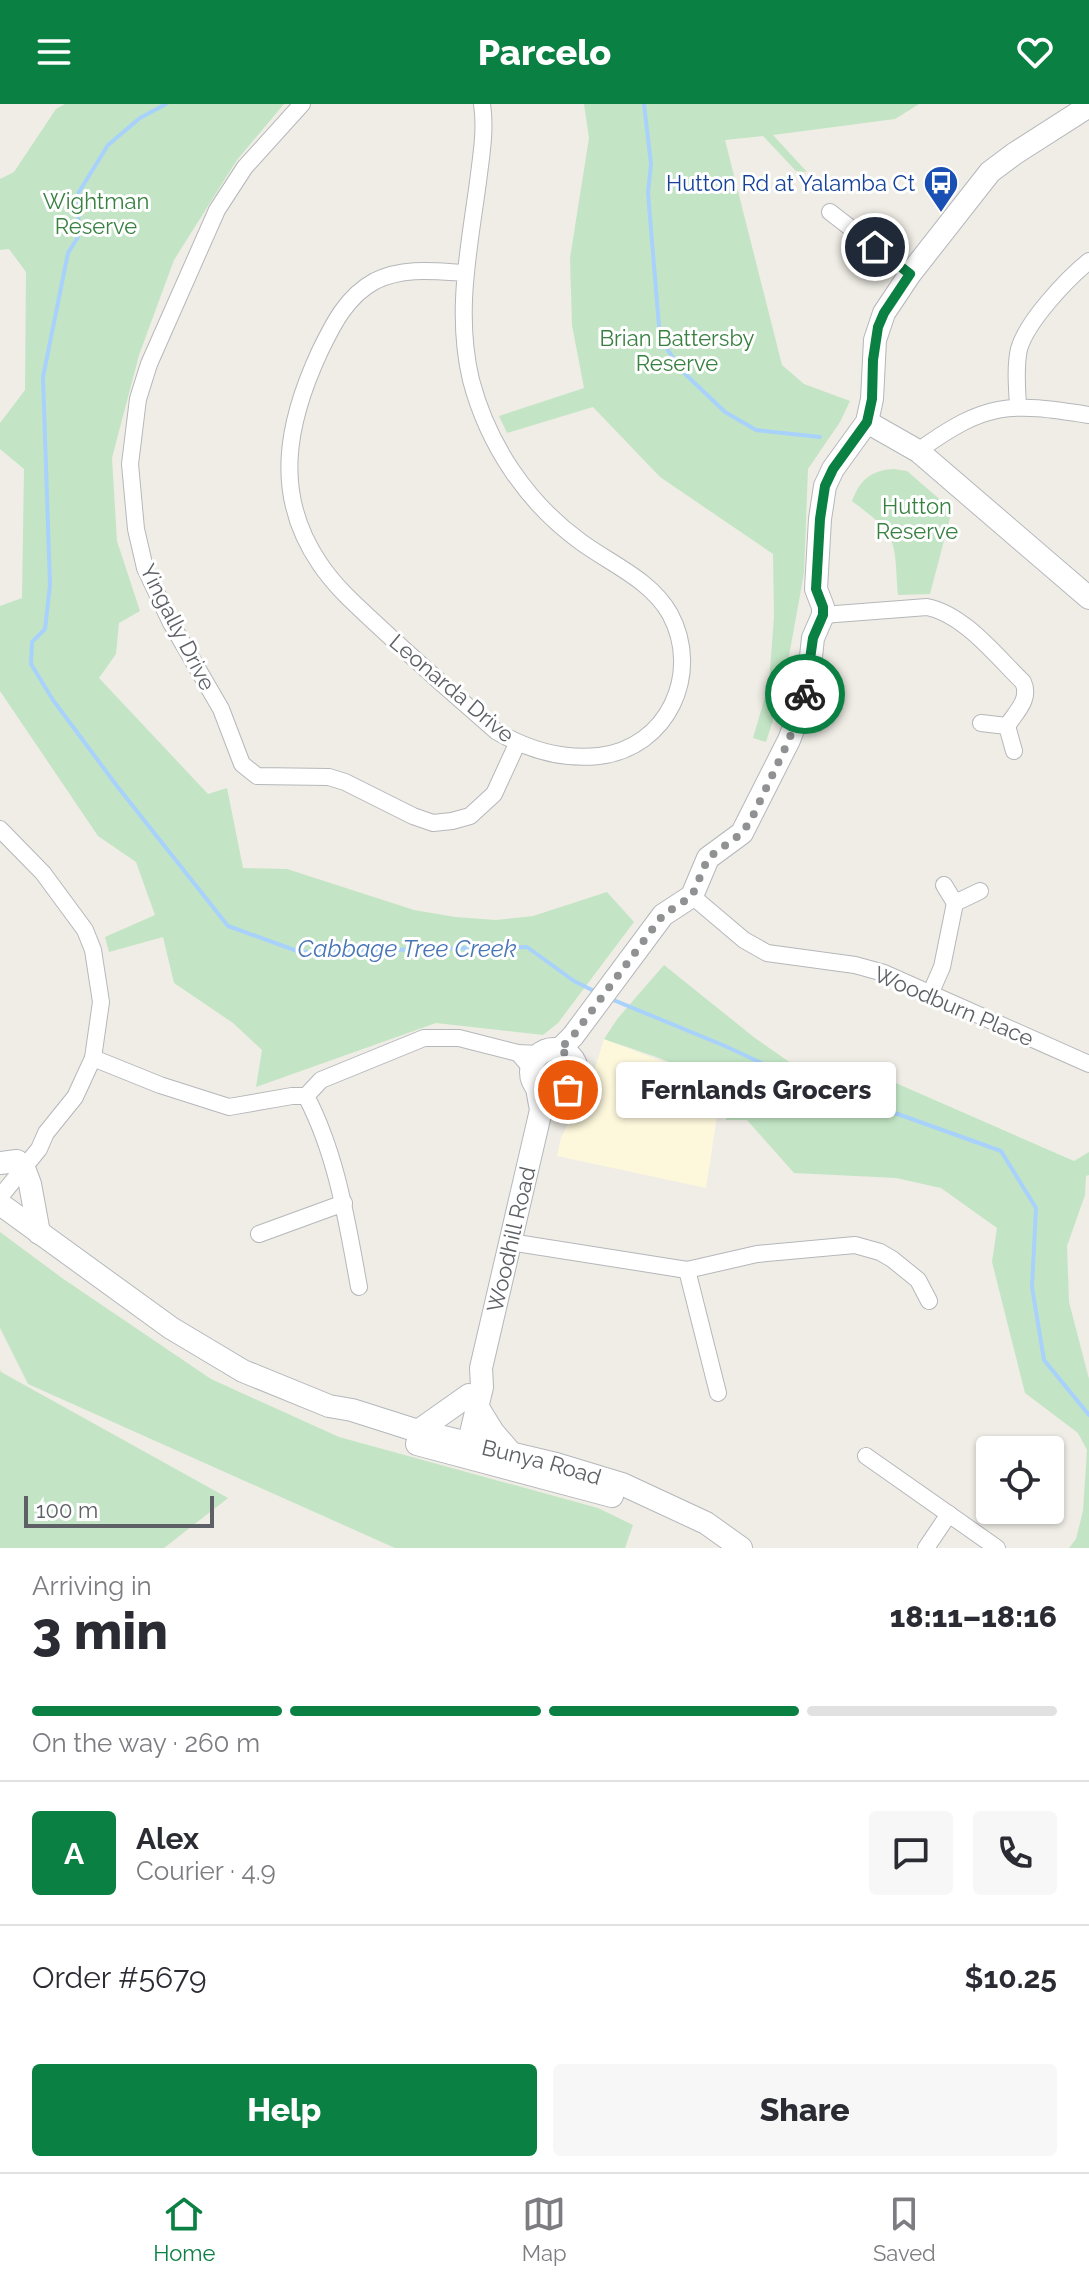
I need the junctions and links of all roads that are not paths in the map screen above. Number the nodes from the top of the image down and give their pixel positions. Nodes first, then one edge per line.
1 (302, 104) edge
2 (482, 104) edge
3 (1089, 106) edge
4 (830, 212) dead end
5 (1089, 261) edge
6 (464, 273) junction
7 (910, 274) junction
8 (1018, 406) junction
9 (1089, 415) edge
10 (867, 422) junction
11 (918, 451) junction
12 (1089, 598) edge
13 (823, 615) junction
14 (981, 723) dead end
15 (1007, 726) junction
16 (517, 744) junction
17 (1014, 751) dead end
18 (0, 829) edge
19 (944, 885) dead end
20 (980, 891) dead end
21 (692, 896) junction
22 (955, 903) junction
23 (931, 992) junction
24 (93, 1058) junction
25 (1089, 1064) edge
26 (547, 1068) junction
27 (306, 1096) junction
28 (14, 1164) edge
29 (0, 1182) edge
30 (0, 1197) edge
31 (344, 1203) junction
32 (0, 1204) edge
33 (39, 1233) junction
34 (259, 1234) dead end
35 (510, 1242) junction
36 (687, 1270) junction
37 (359, 1287) dead end
38 (929, 1301) dead end
39 (718, 1393) dead end
40 (473, 1400) junction
41 (329, 1406) junction
42 (418, 1431) junction
43 (461, 1449) junction
44 (511, 1453) junction
45 (866, 1456) dead end
46 (949, 1514) junction
47 (729, 1548) edge
48 (741, 1548) edge
49 (926, 1548) edge
50 (997, 1548) edge

1 - 16 street, Yingally Drive
2 - 6 street, Leonarda Drive
3 - 7 street
4 - 7 street
5 - 8 street
6 - 16 street, Leonarda Drive
6 - 16 street, Leonarda Drive
7 - 10 street
8 - 9 street
8 - 11 street
10 - 11 street
10 - 13 street
11 - 12 street
13 - 15 street
13 - 21 street
14 - 15 street
15 - 17 street
18 - 24 street
19 - 22 street
20 - 22 street
21 - 23 street, Woodburn Place
21 - 26 street, Woodhill Road
22 - 23 street
23 - 25 street, Woodburn Place
24 - 27 street
24 - 28 street
26 - 27 street
26 - 35 street, Woodhill Road
27 - 31 street
28 - 29 street
28 - 30 street
28 - 33 street
31 - 34 street
31 - 37 street
32 - 33 street, Bunya Road
33 - 41 street, Bunya Road
35 - 36 street
35 - 40 street, Woodhill Road
36 - 38 street
36 - 39 street
40 - 42 street
40 - 43 street, Woodhill Road
40 - 44 street
41 - 42 street, Bunya Road
41 - 43 street, Bunya Road
42 - 43 street, Bunya Road
43 - 44 street, Bunya Road
43 - 47 street, Bunya Road
44 - 48 street, Bunya Road
45 - 46 street
46 - 49 street
46 - 50 street

